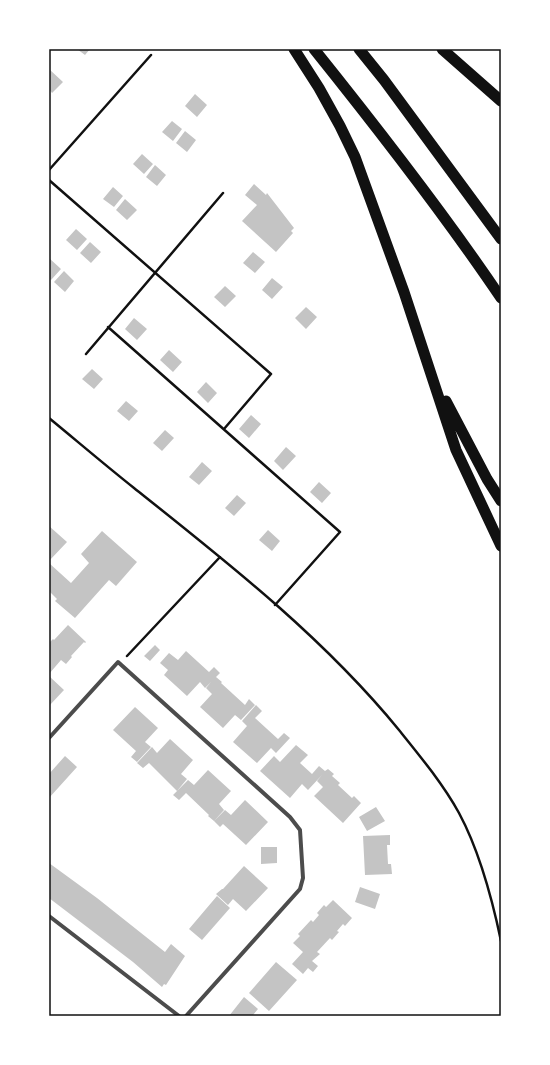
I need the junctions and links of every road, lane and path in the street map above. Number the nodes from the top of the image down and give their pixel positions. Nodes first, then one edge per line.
1 (294, 49) edge
2 (314, 49) edge
3 (359, 49) edge
4 (442, 49) edge
5 (151, 55) dead end
6 (501, 101) edge
7 (49, 170) edge
8 (49, 180) edge
9 (223, 193) dead end
10 (501, 239) edge
11 (155, 274) junction
12 (501, 298) edge
13 (108, 327) junction
14 (86, 354) dead end
15 (434, 379) junction
16 (49, 418) edge
17 (224, 429) junction
18 (501, 501) edge
19 (501, 546) edge
20 (220, 557) junction
21 (276, 605) junction
22 (118, 662) junction
23 (49, 738) edge
24 (49, 916) edge
25 (501, 941) edge
26 (179, 1016) edge
27 (186, 1016) edge

1 - 15 highway
2 - 12 highway
3 - 10 highway
4 - 6 highway
5 - 7 path
8 - 11 path
9 - 11 path
11 - 13 path
11 - 17 path
13 - 14 path
13 - 17 path
15 - 18 highway
15 - 19 highway
16 - 20 path
17 - 21 path
20 - 21 path
20 - 22 path
21 - 25 path
22 - 23 street
22 - 27 street
24 - 26 street

